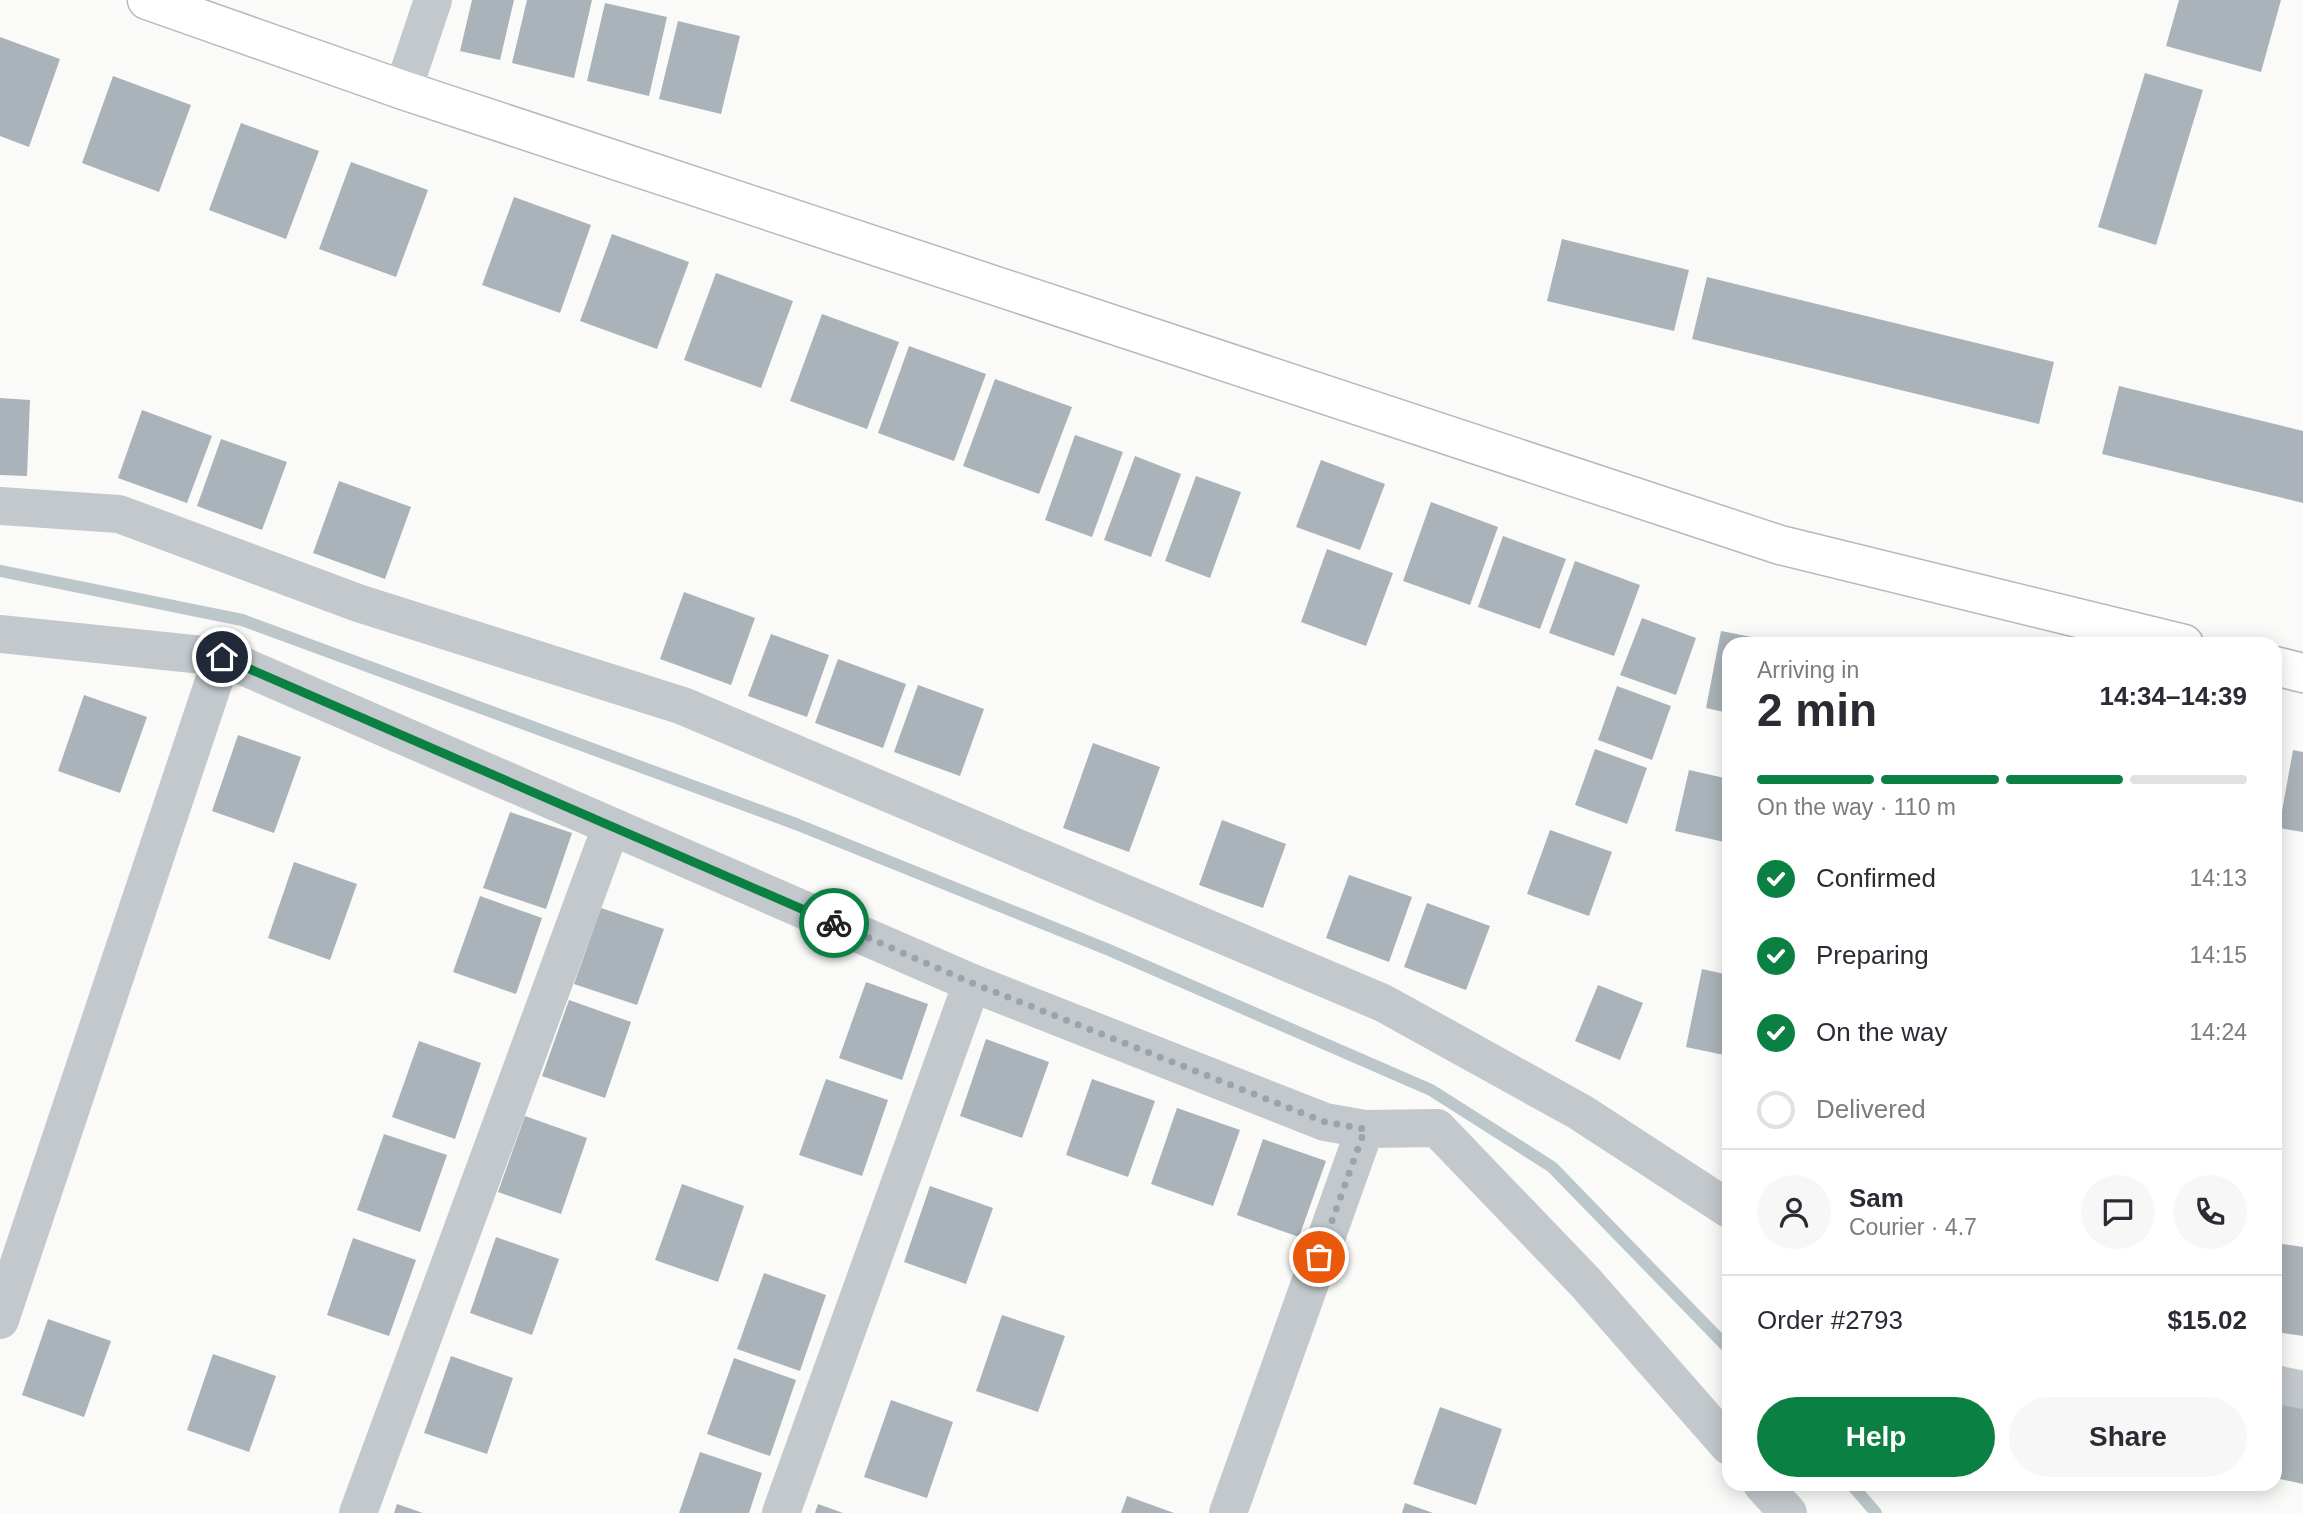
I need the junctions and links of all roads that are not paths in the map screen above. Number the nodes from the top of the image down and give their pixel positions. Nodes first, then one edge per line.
1 (147, 0) edge
2 (433, 0) edge
3 (403, 90) junction
4 (0, 506) edge
5 (0, 634) edge
6 (2155, 637) edge
7 (222, 657) junction
8 (2282, 668) edge
9 (2303, 673) edge
10 (611, 827) junction
11 (972, 983) junction
12 (1365, 1129) junction
13 (1722, 1204) edge
14 (0, 1320) edge
15 (2282, 1386) edge
16 (2303, 1390) edge
17 (1722, 1438) edge
18 (1768, 1491) edge
19 (358, 1513) edge
20 (781, 1513) edge
21 (1228, 1513) edge
22 (1788, 1513) edge

1 - 3 main road
2 - 3 street
3 - 6 main road
4 - 13 street
5 - 7 street
7 - 10 street
7 - 14 street
8 - 9 main road
10 - 11 street
10 - 19 street
11 - 12 street
11 - 20 street
12 - 17 street
12 - 21 street
15 - 16 street
18 - 22 street

